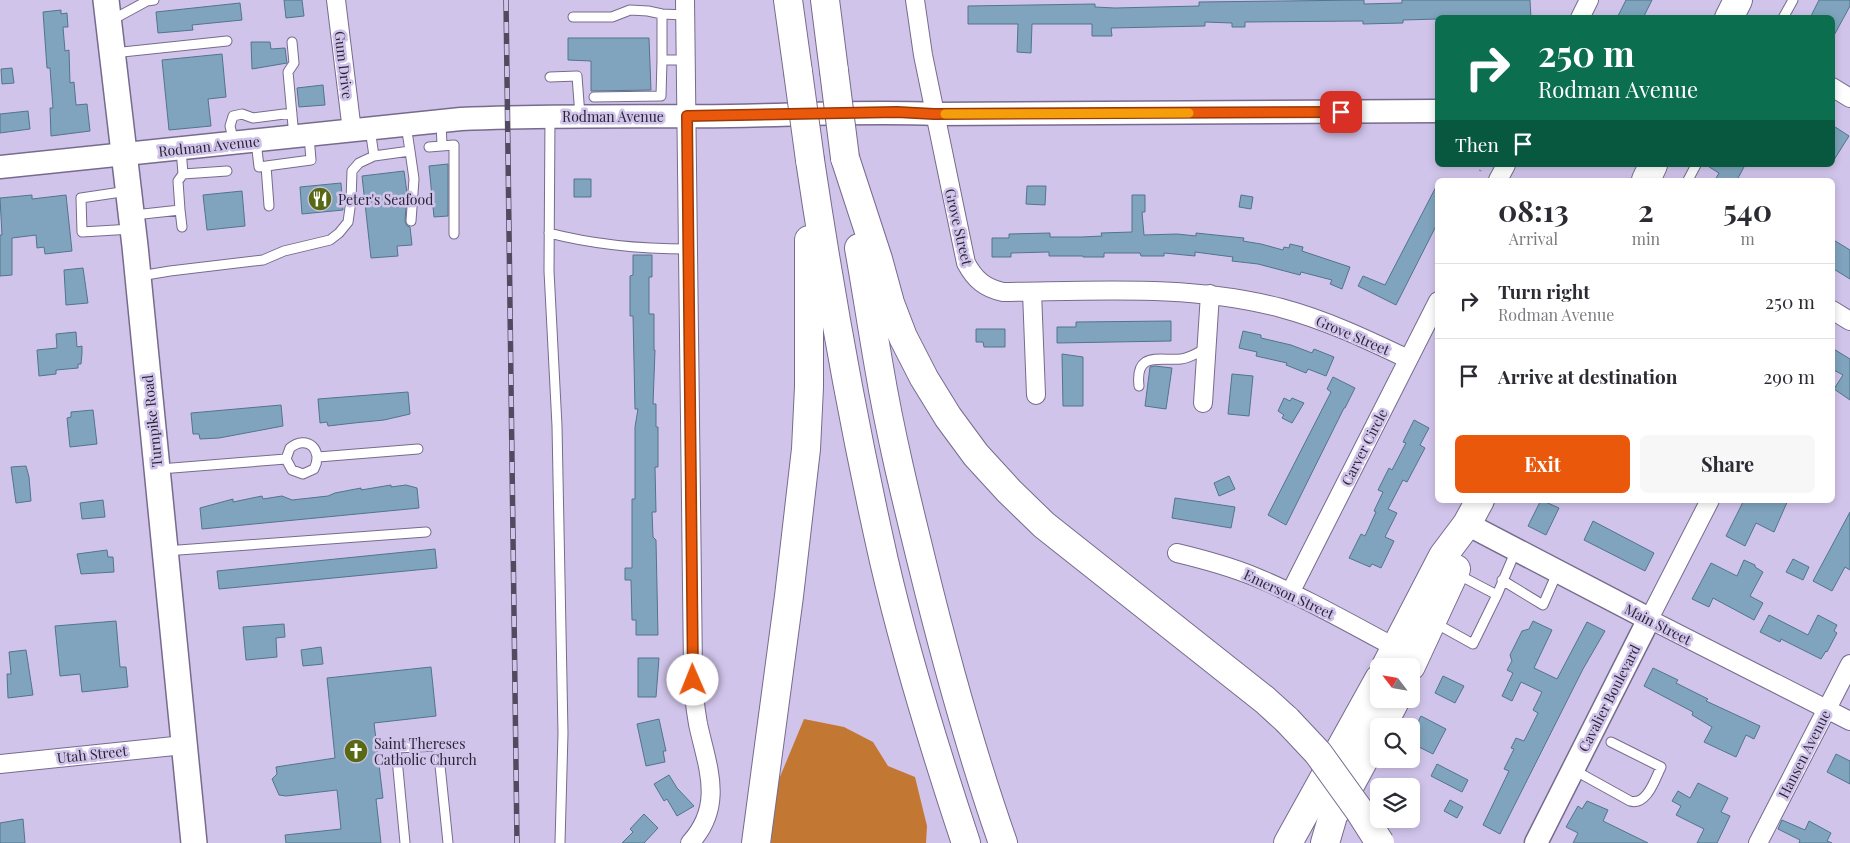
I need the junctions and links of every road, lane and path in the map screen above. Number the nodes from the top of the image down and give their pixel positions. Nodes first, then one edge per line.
1 (154, 0) edge
2 (336, 0) edge
3 (788, 0) edge
4 (825, 0) edge
5 (915, 0) edge
6 (1589, 0) edge
7 (1738, 0) edge
8 (1792, 0) edge
9 (685, 8) edge
10 (108, 11) edge
11 (662, 14) junction
12 (1582, 15) edge
13 (1730, 15) edge
14 (1784, 15) edge
15 (573, 17) dead end
16 (227, 42) dead end
17 (292, 42) dead end
18 (112, 53) junction
19 (662, 60) junction
20 (686, 60) junction
21 (550, 77) dead end
22 (1835, 89) edge
23 (594, 97) dead end
24 (1850, 98) edge
25 (1435, 111) edge
26 (292, 113) junction
27 (934, 114) junction
28 (550, 116) junction
29 (580, 116) junction
30 (687, 116) junction
31 (441, 122) junction
32 (406, 125) junction
33 (361, 130) junction
34 (302, 136) junction
35 (245, 142) junction
36 (442, 146) junction
37 (428, 147) dead end
38 (181, 149) junction
39 (410, 150) junction
40 (124, 155) junction
41 (374, 156) junction
42 (845, 158) junction
43 (810, 160) junction
44 (266, 166) junction
45 (0, 167) edge
46 (1482, 167) edge
47 (227, 171) dead end
48 (1480, 171) dead end
49 (183, 174) junction
50 (269, 206) dead end
51 (180, 210) junction
52 (131, 211) junction
53 (411, 221) dead end
54 (182, 227) dead end
55 (550, 233) junction
56 (454, 234) dead end
57 (689, 249) junction
58 (138, 277) junction
59 (1032, 292) junction
60 (1210, 294) junction
61 (1435, 307) edge
62 (1835, 312) edge
63 (1850, 321) edge
64 (1207, 348) junction
65 (1408, 359) junction
66 (1139, 386) dead end
67 (1036, 395) dead end
68 (1203, 404) dead end
69 (418, 449) dead end
70 (318, 457) junction
71 (286, 459) junction
72 (157, 470) junction
73 (1478, 503) edge
74 (1708, 503) edge
75 (1467, 524) junction
76 (426, 532) dead end
77 (1516, 550) junction
78 (165, 551) junction
79 (1177, 553) dead end
80 (1558, 572) junction
81 (1455, 573) junction
82 (1502, 580) junction
83 (1290, 593) junction
84 (1498, 595) junction
85 (1648, 619) junction
86 (1432, 621) junction
87 (1395, 658) edge
88 (1399, 658) edge
89 (1400, 658) edge
90 (1850, 664) edge
91 (1370, 695) edge
92 (1827, 709) junction
93 (1850, 721) edge
94 (1611, 742) dead end
95 (184, 744) junction
96 (1370, 749) edge
97 (0, 764) edge
98 (1574, 770) junction
99 (1328, 831) edge
100 (194, 843) edge
101 (405, 843) edge
102 (448, 843) edge
103 (560, 843) edge
104 (690, 843) edge
105 (756, 843) edge
106 (966, 843) edge
107 (1003, 843) edge
108 (1288, 843) edge
109 (1319, 843) edge
110 (1380, 843) edge
111 (1536, 843) edge
112 (1758, 843) edge

1 - 10 lane
2 - 33 street, Gum Drive
3 - 43 main road, bridge
4 - 42 main road, bridge
5 - 27 street, Grove Street
6 - 12 street
7 - 13 main road
8 - 14 lane
9 - 11 lane
9 - 20 street
10 - 18 main road, Turnpike Road
11 - 15 lane
11 - 19 lane
16 - 18 lane
17 - 26 lane
18 - 40 main road, Turnpike Road
19 - 20 lane
19 - 23 lane
20 - 30 street
21 - 29 lane
22 - 24 street
25 - 27 street, Rodman Avenue
26 - 34 lane
26 - 35 lane
27 - 30 street, Rodman Avenue
27 - 59 street, Grove Street
28 - 29 street, Rodman Avenue
28 - 31 street, Rodman Avenue
28 - 55 lane
29 - 30 street, Rodman Avenue
30 - 57 street
31 - 32 street, Rodman Avenue
31 - 36 lane
32 - 33 street, Rodman Avenue
32 - 39 lane
33 - 34 street, Rodman Avenue
33 - 41 lane
34 - 35 street, Rodman Avenue
34 - 44 lane
35 - 38 street, Rodman Avenue
35 - 44 lane
36 - 37 lane
36 - 56 lane
38 - 40 street, Rodman Avenue
38 - 49 lane
39 - 41 lane
39 - 53 lane
40 - 45 street, Rodman Avenue
40 - 52 main road, Turnpike Road
41 - 58 lane
42 - 107 main road
42 - 110 main road, bridge
43 - 105 main road
43 - 106 main road
44 - 50 lane
46 - 48 path
47 - 49 lane
49 - 51 lane
51 - 52 lane
51 - 54 lane
52 - 52 lane
52 - 58 main road, Turnpike Road
55 - 57 lane
55 - 103 lane
57 - 104 street
58 - 72 main road, Turnpike Road
59 - 60 street, Grove Street
59 - 67 street
60 - 64 street
60 - 65 street, Grove Street
61 - 65 street, Carver Circle
62 - 63 street
64 - 66 lane
64 - 68 street
65 - 83 street, Carver Circle
69 - 70 lane
70 - 71 lane
70 - 71 lane
71 - 72 lane
72 - 78 main road, Turnpike Road
73 - 75 main road
74 - 85 street, Cavalier Boulevard
75 - 77 street, Main Street
75 - 81 main road
75 - 88 main road
76 - 78 lane
77 - 80 street, Main Street
77 - 82 lane
78 - 95 main road, Turnpike Road
79 - 83 street, Emerson Street
80 - 82 lane
80 - 85 street, Main Street
81 - 84 lane
81 - 86 main road
82 - 84 lane
83 - 87 street, Emerson Street
84 - 86 lane
85 - 92 street, Main Street
85 - 98 street, Cavalier Boulevard
86 - 89 main road
90 - 92 street, Hansen Avenue
91 - 108 main road
92 - 93 street, Main Street
92 - 112 street, Hansen Avenue
94 - 98 lane
95 - 97 street, Utah Street
95 - 100 main road, Turnpike Road
96 - 99 main road
98 - 111 street, Cavalier Boulevard
99 - 109 main road
101 - 102 lane

